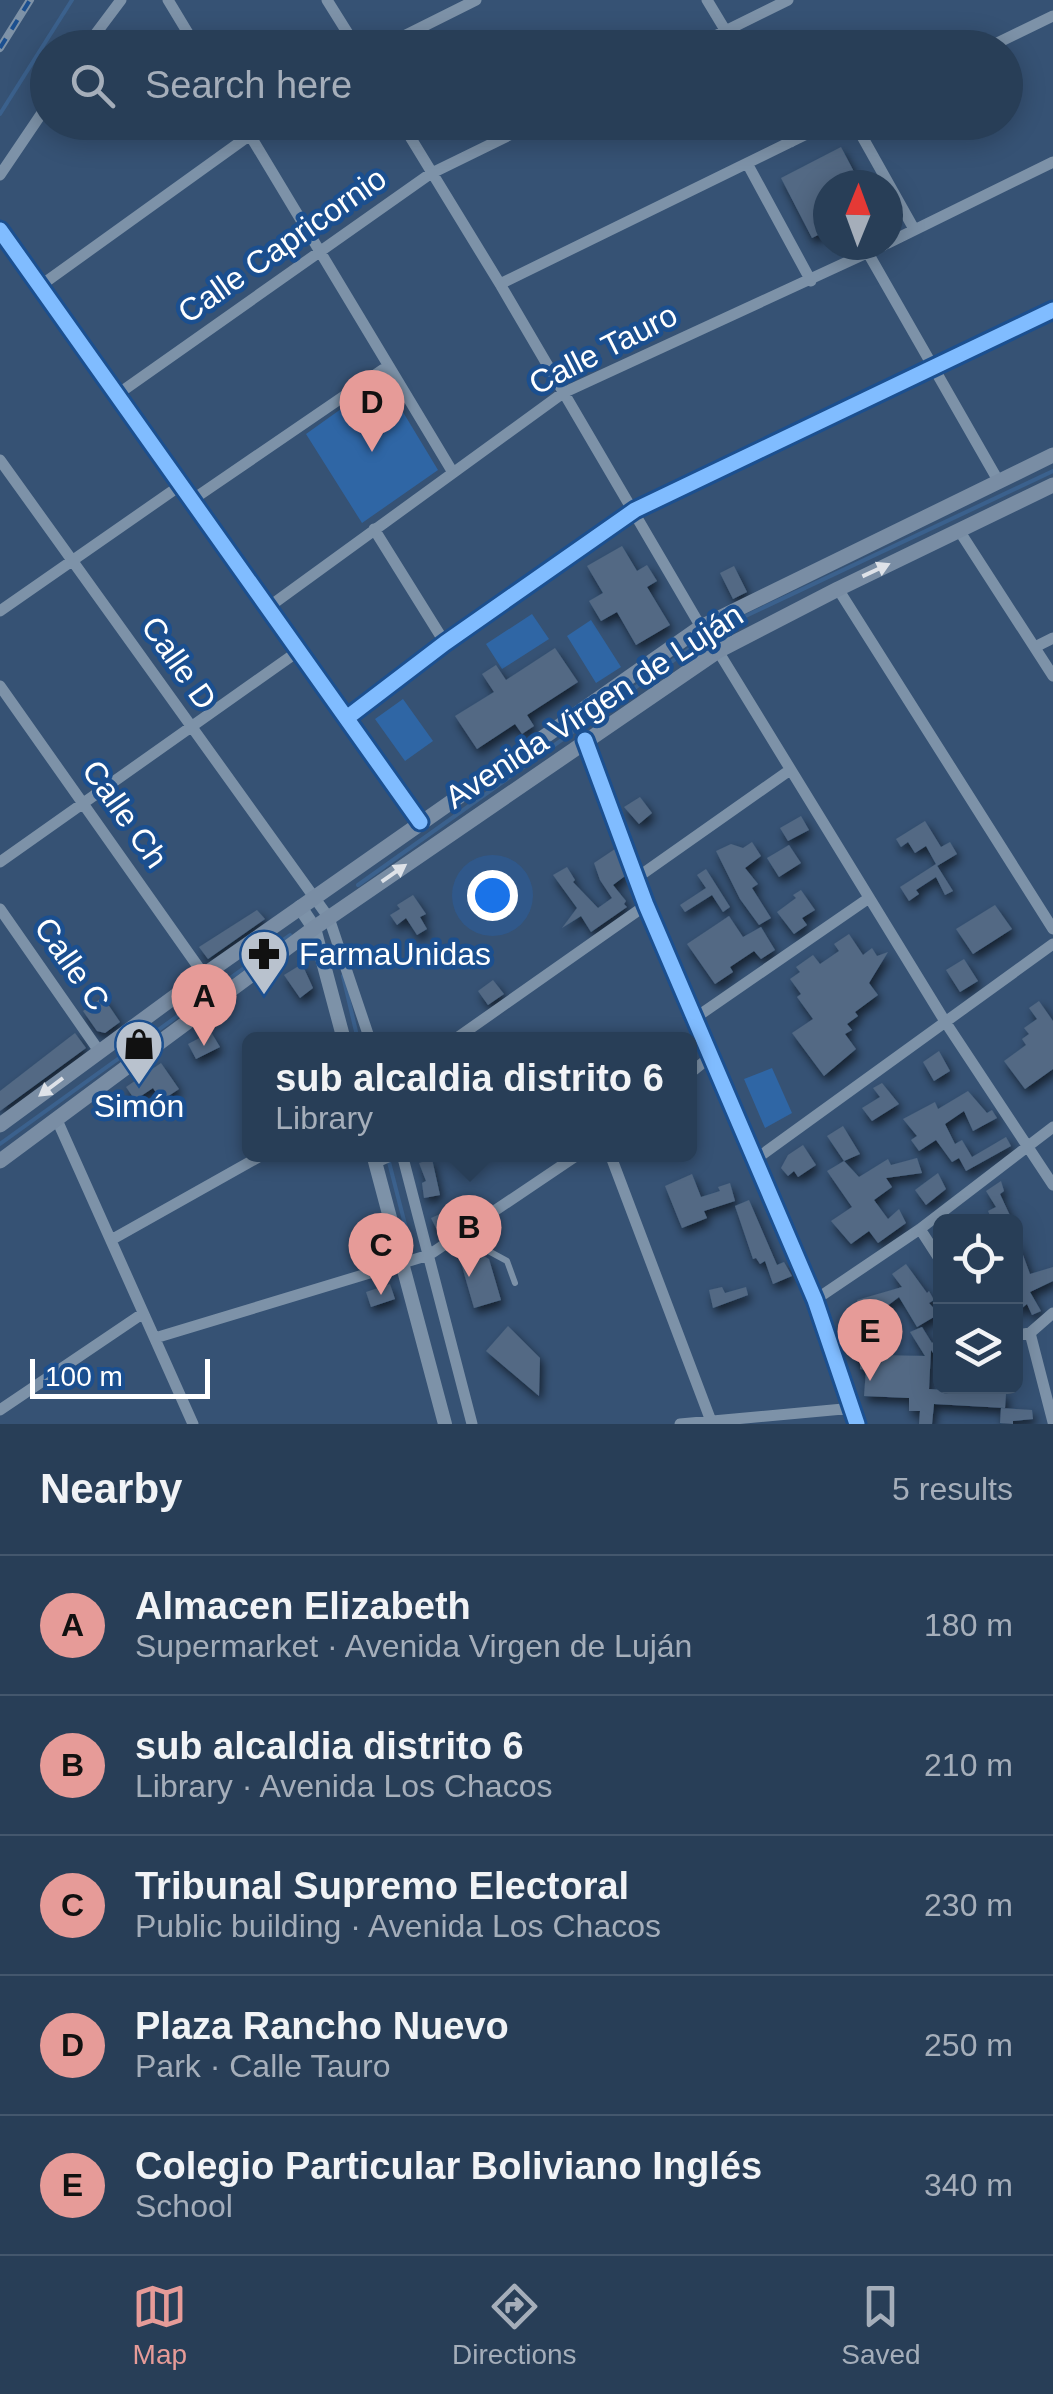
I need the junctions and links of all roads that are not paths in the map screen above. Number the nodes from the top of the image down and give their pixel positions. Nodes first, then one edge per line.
1 (120, 0) edge
2 (168, 0) edge
3 (327, 0) edge
4 (476, 0) edge
5 (707, 0) edge
6 (788, 0) edge
7 (1053, 16) edge
8 (99, 30) edge
9 (186, 30) edge
10 (346, 30) edge
11 (416, 30) edge
12 (725, 30) edge
13 (728, 30) edge
14 (1023, 31) edge
15 (30, 131) edge
16 (243, 140) edge
17 (253, 140) edge
18 (410, 140) edge
19 (499, 140) edge
20 (795, 140) edge
21 (864, 140) edge
22 (791, 142) joint
23 (1053, 162) edge
24 (748, 165) junction
25 (430, 174) junction
26 (0, 175) edge
27 (914, 229) junction
28 (0, 230) edge
29 (903, 235) edge
30 (321, 252) junction
31 (855, 260) edge
32 (872, 260) edge
33 (811, 281) junction
34 (500, 284) junction
35 (40, 286) junction
36 (1053, 310) edge
37 (388, 366) junction
38 (934, 367) junction
39 (562, 392) junction
40 (118, 394) junction
41 (1053, 455) edge
42 (0, 460) edge
43 (452, 471) junction
44 (1000, 482) junction
45 (1053, 485) edge
46 (181, 486) junction
47 (192, 500) junction
48 (635, 510) junction
49 (374, 530) junction
50 (960, 532) junction
51 (73, 561) junction
52 (838, 588) junction
53 (270, 606) junction
54 (0, 612) edge
55 (701, 627) junction
56 (1053, 638) edge
57 (445, 643) junction
58 (1035, 647) junction
59 (300, 650) junction
60 (718, 651) junction
61 (1053, 676) edge
62 (0, 686) edge
63 (348, 716) junction
64 (190, 726) junction
65 (585, 740) junction
66 (790, 770) junction
67 (84, 804) junction
68 (420, 822) junction
69 (0, 862) edge
70 (638, 877) junction
71 (314, 897) junction
72 (868, 898) junction
73 (646, 905) junction
74 (300, 907) junction
75 (0, 908) edge
76 (330, 918) junction
77 (314, 928) junction
78 (1053, 929) edge
79 (1053, 944) edge
80 (204, 975) junction
81 (696, 1018) junction
82 (946, 1023) junction
83 (342, 1032) edge
84 (367, 1032) edge
85 (465, 1032) edge
86 (99, 1051) junction
87 (710, 1058) junction
88 (697, 1068) edge
89 (57, 1120) junction
90 (0, 1125) edge
91 (1053, 1128) edge
92 (1027, 1146) junction
93 (756, 1159) junction
94 (0, 1161) edge
95 (250, 1162) edge
96 (381, 1162) edge
97 (404, 1162) edge
98 (567, 1162) edge
99 (613, 1162) edge
100 (1053, 1186) edge
101 (472, 1226) junction
102 (920, 1229) junction
103 (111, 1240) junction
104 (933, 1249) edge
105 (428, 1256) junction
106 (401, 1266) junction
107 (515, 1283) dead end
108 (814, 1300) junction
109 (1053, 1313) edge
110 (142, 1314) junction
111 (1030, 1333) junction
112 (1023, 1334) edge
113 (154, 1338) junction
114 (854, 1408) junction
115 (0, 1410) edge
116 (711, 1421) junction
117 (1053, 1422) edge
118 (193, 1424) edge
119 (445, 1424) edge
120 (472, 1424) edge
121 (680, 1424) edge
122 (857, 1424) edge

1 - 8 street
2 - 9 street
3 - 10 street
4 - 11 street
5 - 12 street
6 - 13 street
7 - 14 street
15 - 26 street
16 - 35 street
17 - 30 street
18 - 25 street
19 - 25 street, Calle Capricornio
20 - 22 street
21 - 27 street
22 - 24 street
23 - 27 street, Calle Tauro
24 - 33 street
24 - 34 street
25 - 30 street, Calle Capricornio
25 - 34 street
27 - 29 street, Calle Tauro
28 - 35 street
30 - 37 street
30 - 40 street, Calle Capricornio
31 - 33 street, Calle Tauro
32 - 38 street
33 - 39 street, Calle Tauro
34 - 39 street
35 - 40 street
36 - 38 street
37 - 43 street
37 - 47 street
38 - 44 street
38 - 48 street
39 - 43 street, Calle Tauro
39 - 48 street
40 - 46 street
41 - 44 main road, Avenida Virgen de Luján
42 - 51 street, Calle D
43 - 49 street, Calle Tauro
44 - 55 main road, Avenida Virgen de Luján
45 - 50 main road, Avenida Virgen de Luján
46 - 47 street
46 - 51 street
47 - 53 street
48 - 55 street
48 - 57 street
49 - 53 street, Calle Tauro
49 - 57 street
52 -> 50 main road, Avenida Virgen de Luján
50 - 58 street
51 - 54 street
51 - 64 street, Calle D
52 - 60 main road, Avenida Virgen de Luján
52 - 78 street
53 - 59 street
55 - 68 main road, Avenida Virgen de Luján
56 - 58 street
57 - 63 street
58 - 61 street
59 - 63 street
59 - 64 street
60 - 65 main road, Avenida Virgen de Luján
60 - 66 street
62 - 67 street, Calle Ch
63 - 68 street
64 - 67 street
64 - 71 street, Calle D
65 - 70 street
76 -> 65 main road, Avenida Virgen de Luján
66 - 70 street
66 - 72 street
67 - 69 street
67 - 80 street, Calle Ch
68 - 71 main road, Avenida Virgen de Luján
70 - 73 street
71 - 74 main road, Avenida Virgen de Luján
71 - 76 street, Calle D
72 - 81 street
72 - 82 street
73 - 81 street
73 - 85 street
74 - 77 street
74 - 80 main road, Avenida Virgen de Luján
75 - 86 street, Calle C
76 - 77 main road, Avenida Virgen de Luján
76 - 84 street, Calle D
77 - 83 street
77 - 89 main road, Avenida Virgen de Luján
79 - 82 street
80 - 86 main road, Avenida Virgen de Luján
81 - 87 street
82 - 92 street
82 - 93 street
86 -> 90 main road, Avenida Virgen de Luján
87 - 88 street
87 - 93 street
89 - 94 main road, Avenida Virgen de Luján
89 - 103 street
91 - 92 street
92 - 100 street
92 - 102 street
93 - 108 street
95 - 103 street
96 - 106 street
97 - 105 street
98 - 101 street
99 - 116 street
101 - 105 street
101 - 107 lane
102 - 104 street
102 - 108 street
103 - 110 street
105 - 106 street
105 - 120 street
106 - 113 street
106 - 119 street
108 - 114 street
109 - 111 street
110 - 113 street
110 - 115 street
111 - 112 street
111 - 117 street
113 - 118 street
114 - 116 street
114 - 122 street
116 - 121 street

